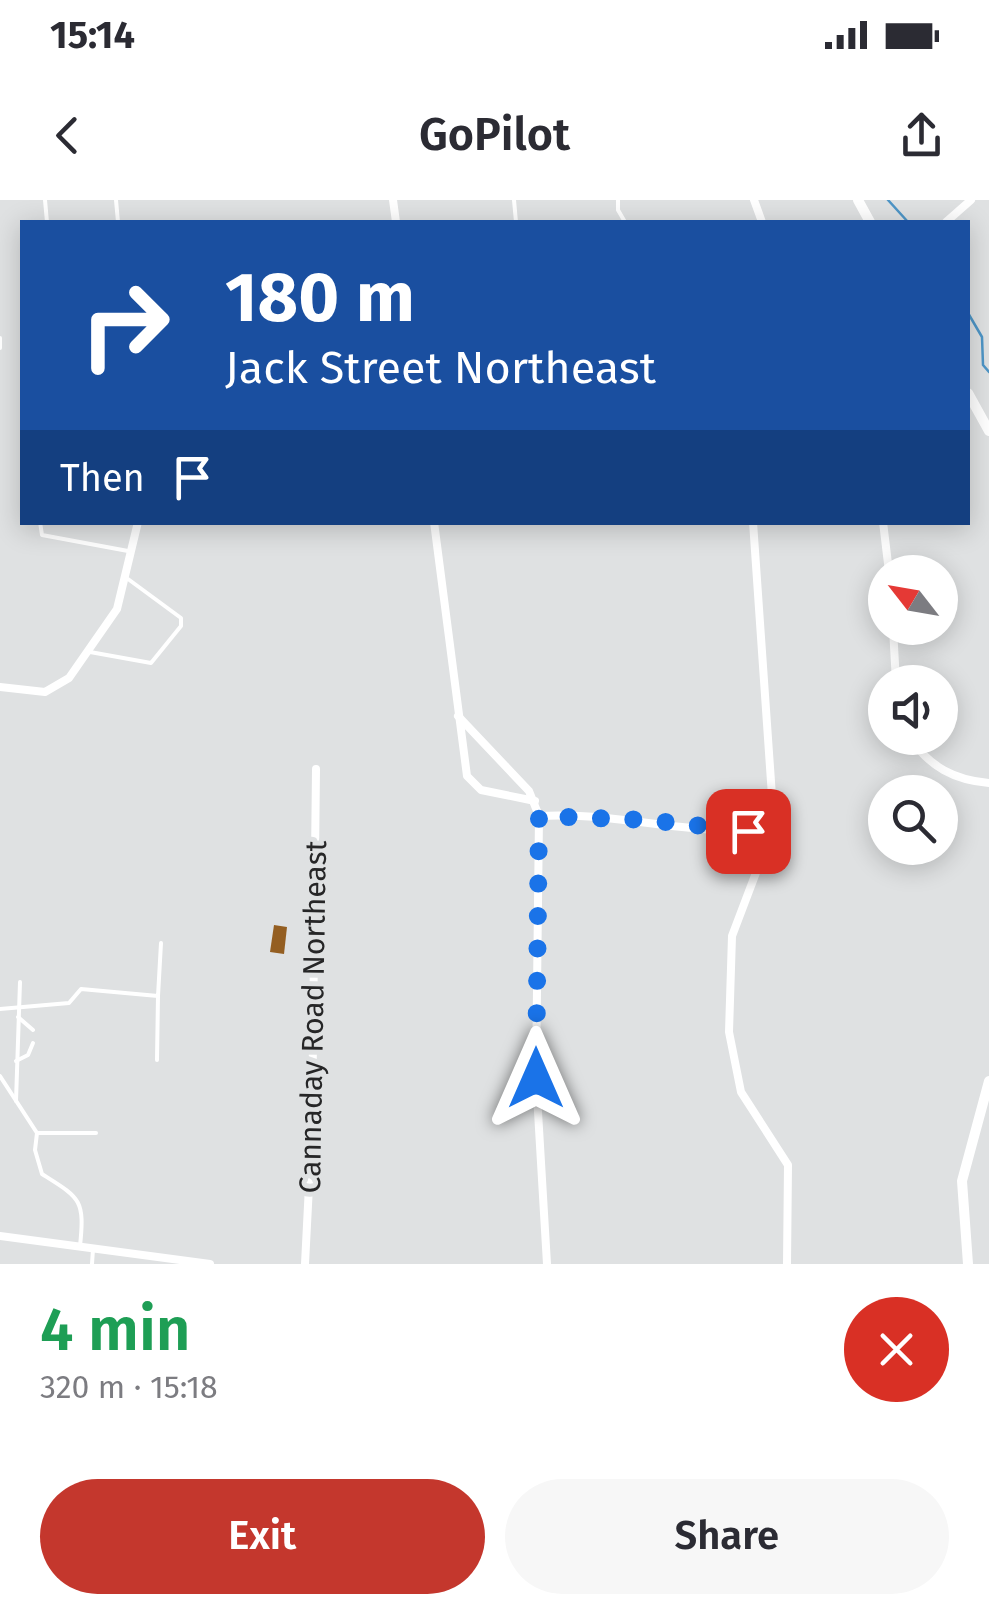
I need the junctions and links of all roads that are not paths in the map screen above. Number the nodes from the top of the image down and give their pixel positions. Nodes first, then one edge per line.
1 (971, 200) edge
2 (948, 220) edge
3 (0, 338) edge
4 (0, 348) edge
5 (970, 397) edge
6 (989, 430) edge
7 (40, 525) edge
8 (138, 525) edge
9 (434, 525) edge
10 (753, 525) edge
11 (883, 525) edge
12 (133, 552) junction
13 (888, 555) edge
14 (128, 579) junction
15 (89, 652) junction
16 (0, 687) edge
17 (458, 716) junction
18 (925, 755) edge
19 (316, 769) dead end
20 (989, 784) edge
21 (535, 801) junction
22 (539, 816) junction
23 (769, 828) junction
24 (161, 943) dead end
25 (20, 982) dead end
26 (158, 996) junction
27 (0, 1009) edge
28 (16, 1009) junction
29 (16, 1017) junction
30 (33, 1030) dead end
31 (33, 1043) dead end
32 (158, 1060) dead end
33 (16, 1061) junction
34 (0, 1076) edge
35 (989, 1081) edge
36 (16, 1101) junction
37 (37, 1133) junction
38 (96, 1133) dead end
39 (0, 1236) edge
40 (80, 1246) junction
41 (93, 1248) junction
42 (192, 1263) edge
43 (92, 1264) edge
44 (210, 1264) edge
45 (305, 1264) edge
46 (547, 1264) edge
47 (787, 1264) edge
48 (968, 1264) edge

1 - 2 street
3 - 4 lane
5 - 6 street
7 - 12 lane
8 - 12 street
9 - 17 street
10 - 23 street
11 - 13 street
12 - 14 street
14 - 15 street
14 - 15 lane
15 - 16 street
17 - 21 street
17 - 21 street
18 - 20 street
19 - 45 street, Cannaday Road Northeast
21 - 22 street
22 - 23 street
22 - 46 street
23 - 47 street
24 - 26 lane
25 - 28 lane
26 - 28 lane
26 - 32 lane
27 - 28 lane
28 - 29 lane
29 - 30 lane
29 - 33 lane
31 - 33 lane
33 - 36 lane
34 - 36 lane
35 - 48 street
36 - 37 lane
37 - 38 lane
37 - 40 lane
39 - 40 street
40 - 41 street
41 - 42 street
41 - 43 lane
42 - 44 street

